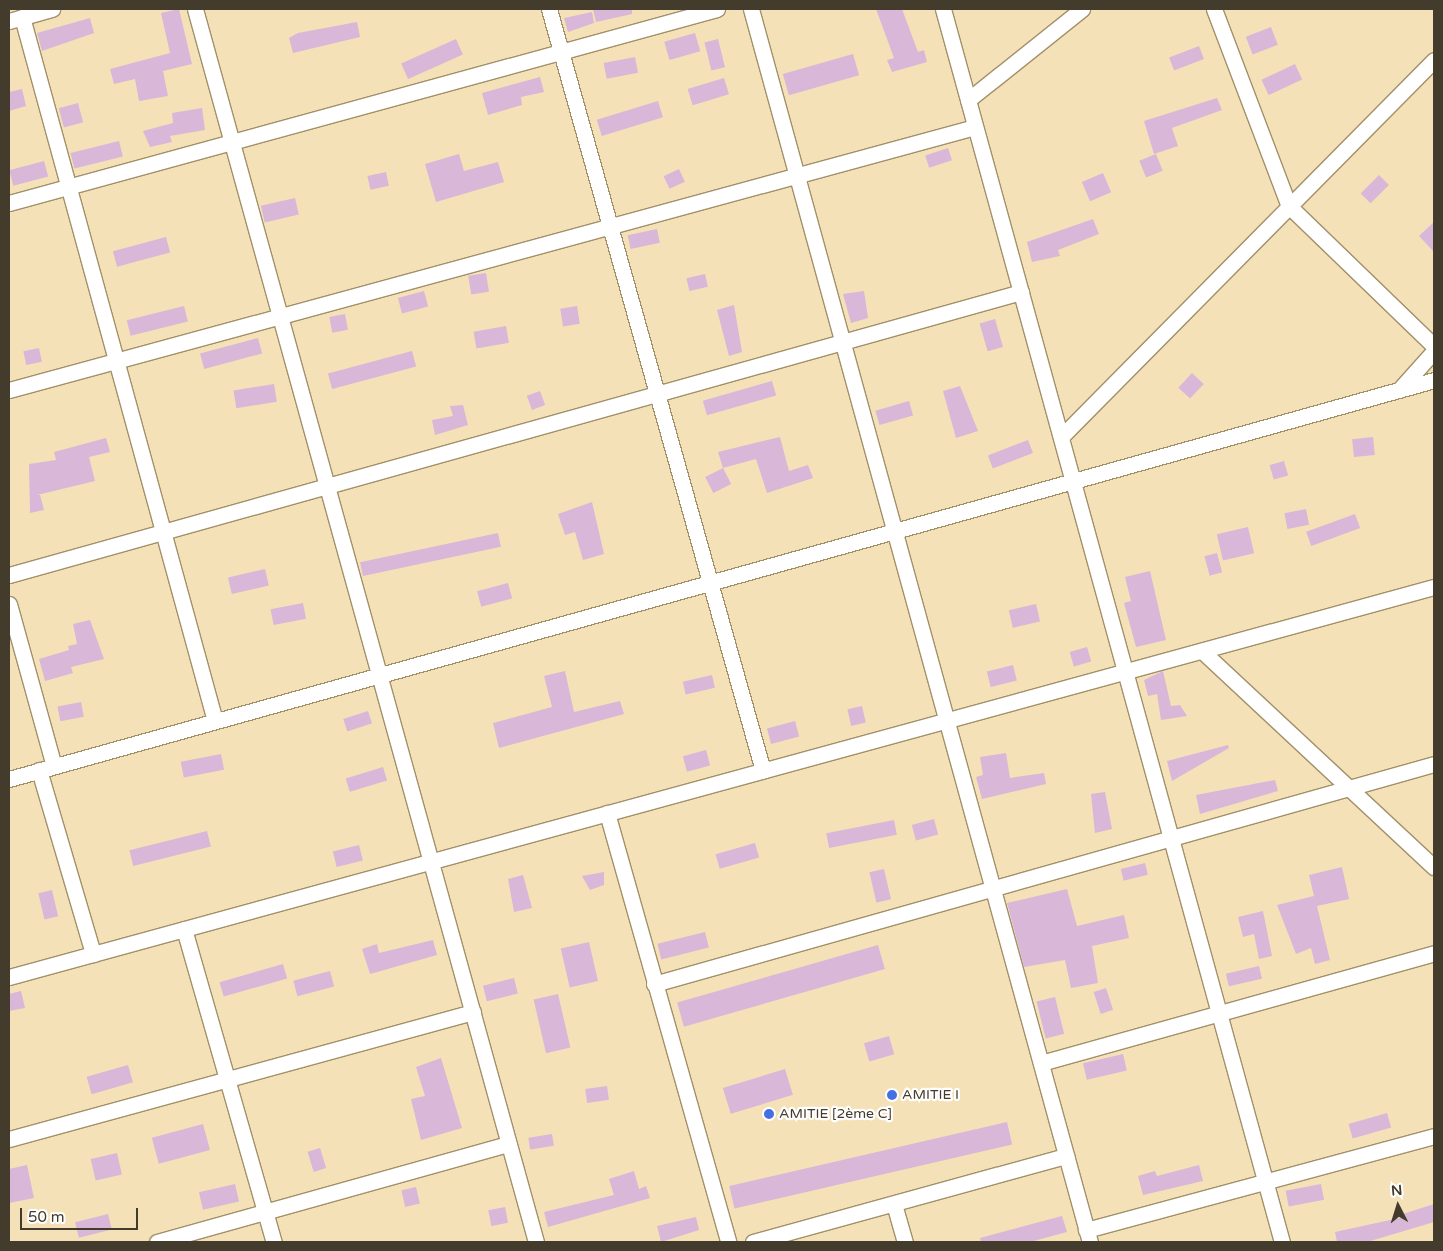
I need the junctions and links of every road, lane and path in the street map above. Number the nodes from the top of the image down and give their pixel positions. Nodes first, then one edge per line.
1 (52, 9) edge
2 (195, 9) edge
3 (549, 9) edge
4 (716, 9) edge
5 (750, 9) edge
6 (943, 9) edge
7 (1082, 9) edge
8 (1214, 9) edge
9 (15, 19) edge
10 (562, 53) junction
11 (1434, 60) edge
12 (968, 100) junction
13 (975, 127) junction
14 (232, 142) junction
15 (798, 175) junction
16 (68, 186) junction
17 (9, 202) edge
18 (1289, 206) junction
19 (610, 226) junction
20 (1021, 292) junction
21 (280, 316) junction
22 (844, 342) junction
23 (1434, 346) edge
24 (1434, 351) edge
25 (116, 361) junction
26 (1434, 380) edge
27 (9, 390) edge
28 (1399, 390) junction
29 (657, 394) junction
30 (1061, 437) junction
31 (1073, 481) junction
32 (327, 486) junction
33 (895, 530) junction
34 (163, 532) junction
35 (9, 574) edge
36 (710, 582) junction
37 (1434, 587) edge
38 (9, 604) edge
39 (1202, 651) junction
40 (1125, 672) junction
41 (376, 676) junction
42 (947, 720) junction
43 (215, 721) junction
44 (1434, 764) edge
45 (54, 766) junction
46 (39, 770) junction
47 (763, 771) junction
48 (9, 778) edge
49 (1349, 788) junction
50 (607, 813) junction
51 (1171, 838) junction
52 (431, 861) junction
53 (1434, 867) edge
54 (993, 888) junction
55 (184, 929) junction
56 (1434, 953) edge
57 (93, 954) junction
58 (9, 977) edge
59 (654, 984) junction
60 (473, 1012) junction
61 (1220, 1013) junction
62 (1041, 1063) junction
63 (227, 1079) junction
64 (1434, 1136) edge
65 (9, 1138) edge
66 (509, 1144) junction
67 (1066, 1156) junction
68 (1266, 1182) junction
69 (894, 1204) junction
70 (266, 1212) junction
71 (1088, 1236) edge
72 (157, 1242) edge
73 (274, 1242) edge
74 (536, 1242) edge
75 (728, 1242) edge
76 (753, 1242) edge
77 (905, 1242) edge
78 (1282, 1242) edge

1 - 9 street
2 - 14 street
3 - 10 street
4 - 10 street
5 - 15 street
6 - 12 street
7 - 12 street
8 - 18 street
9 - 16 street
10 - 14 street
10 - 19 street
11 - 18 street
12 - 13 street
13 - 15 street
13 - 20 street
14 - 16 street
14 - 21 street
15 - 19 street
15 - 22 street
16 - 17 street
16 - 25 street
18 - 23 street
18 - 30 street
19 - 21 street
19 - 29 street
20 - 22 street
20 - 30 street
21 - 25 street
21 - 32 street
22 - 29 street
22 - 33 street
24 - 28 street
25 - 27 street
25 - 34 street
26 - 28 street
28 - 31 street
29 - 32 street
29 - 36 street
30 - 31 street
31 - 33 street
31 - 40 street
32 - 34 street
32 - 41 street
33 - 36 street
33 - 42 street
34 - 35 street
34 - 43 street
36 - 41 street
36 - 47 street
37 - 39 street
38 - 45 street
39 - 40 street
39 - 49 street
40 - 42 street
40 - 51 street
41 - 43 street
41 - 52 street
42 - 47 street
42 - 54 street
43 - 45 street
44 - 49 street
45 - 46 street
46 - 48 street
46 - 57 street
47 - 50 street
49 - 51 street
49 - 53 street
50 - 52 street
50 - 59 street
51 - 54 street
51 - 61 street
52 - 55 street
52 - 60 street
54 - 59 street
54 - 62 street
55 - 57 street
55 - 63 street
56 - 61 street
57 - 58 street
59 - 75 street
60 - 63 street
60 - 66 street
61 - 62 street
61 - 68 street
62 - 67 street
63 - 65 street
63 - 70 street
64 - 68 street
66 - 70 street
66 - 74 street
67 - 69 street
67 - 71 street
68 - 71 street
68 - 78 street
69 - 76 street
69 - 77 street
70 - 72 street
70 - 73 street

